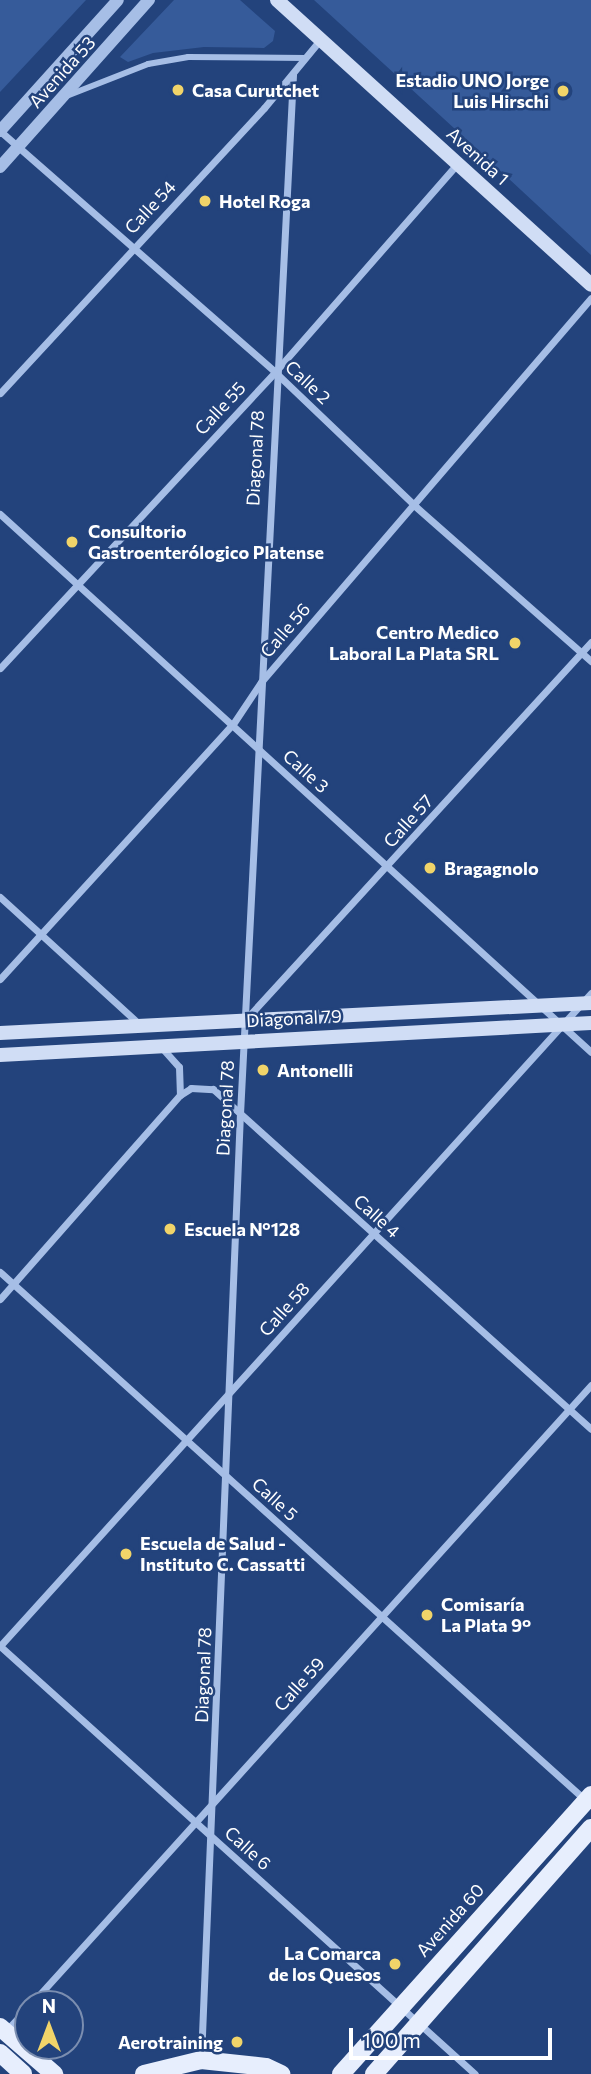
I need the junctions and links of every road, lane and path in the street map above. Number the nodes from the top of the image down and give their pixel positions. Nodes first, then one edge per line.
1 (118, 0) edge
2 (149, 0) edge
3 (276, 0) edge
4 (320, 40) junction
5 (306, 58) junction
6 (293, 74) junction
7 (64, 97) junction
8 (0, 131) edge
9 (18, 147) junction
10 (457, 163) junction
11 (0, 167) edge
12 (132, 249) junction
13 (591, 285) edge
14 (591, 298) edge
15 (275, 372) junction
16 (0, 393) edge
17 (415, 506) junction
18 (0, 514) edge
19 (77, 584) junction
20 (591, 642) edge
21 (582, 652) junction
22 (591, 661) edge
23 (0, 668) edge
24 (261, 682) junction
25 (233, 724) junction
26 (258, 748) junction
27 (388, 866) junction
28 (0, 897) edge
29 (42, 935) junction
30 (0, 979) edge
31 (588, 1000) edge
32 (543, 1006) junction
33 (245, 1020) junction
34 (591, 1023) edge
35 (561, 1024) junction
36 (139, 1025) junction
37 (0, 1033) edge
38 (244, 1040) junction
39 (159, 1045) junction
40 (591, 1052) edge
41 (0, 1055) edge
42 (180, 1095) junction
43 (240, 1114) junction
44 (374, 1234) junction
45 (0, 1272) edge
46 (13, 1284) junction
47 (0, 1299) edge
48 (591, 1385) edge
49 (228, 1395) junction
50 (569, 1409) junction
51 (591, 1429) edge
52 (186, 1440) junction
53 (225, 1475) junction
54 (382, 1616) junction
55 (0, 1646) edge
56 (589, 1800) edge
57 (214, 1801) junction
58 (195, 1822) junction
59 (591, 1828) edge
60 (213, 1837) junction
61 (43, 1990) edge
62 (400, 2006) junction
63 (418, 2022) junction
64 (2, 2032) edge
65 (0, 2053) edge
66 (201, 2060) junction
67 (23, 2074) edge
68 (54, 2074) edge
69 (144, 2074) edge
70 (281, 2074) edge
71 (342, 2074) edge
72 (374, 2074) edge
73 (475, 2074) edge

1 - 8 street, Avenida 53
2 - 7 street, Avenida 53
3 - 4 main road, Avenida 1
4 - 5 street, Calle 54
4 - 10 main road, Avenida 1
5 - 6 street, Calle 54
5 - 7 street
6 - 12 street, Calle 54
6 - 15 street, Diagonal 78
7 - 9 street, Avenida 53
8 - 9 street, Calle 2
9 - 11 street, Avenida 53
9 - 12 street, Calle 2
10 - 13 main road, Avenida 1
10 - 15 street, Calle 55
12 - 15 street, Calle 2
12 - 16 street, Calle 54
14 - 17 street, Calle 56
15 - 17 street, Calle 2
15 - 19 street, Calle 55
15 - 24 street, Diagonal 78
17 - 21 street, Calle 2
17 - 24 street, Calle 56
18 - 19 street, Calle 3
19 - 23 street, Calle 55
19 - 25 street, Calle 3
20 - 21 street, Calle 57
21 - 22 street, Calle 2
21 - 27 street, Calle 57
24 - 25 street, Calle 56
24 - 26 street, Diagonal 78
25 - 26 street, Calle 3
25 - 29 street, Calle 56
26 - 27 street, Calle 3
26 - 33 street, Diagonal 78
27 - 32 street, Calle 3
27 - 33 street, Calle 57
28 - 29 street
29 - 30 street, Calle 56
29 - 36 street
31 - 32 main road, Diagonal 79
31 - 35 street, Calle 58
32 - 33 main road, Diagonal 79
32 - 35 street, Calle 3
33 - 36 main road, Diagonal 79
33 - 38 street, Diagonal 78
34 - 35 main road, Diagonal 79
35 - 38 main road, Diagonal 79
35 - 40 street, Calle 3
35 - 44 street, Calle 58
36 - 37 main road, Diagonal 79
38 - 39 main road, Diagonal 79
38 - 43 street, Diagonal 78
39 - 41 main road, Diagonal 79
39 - 42 street
42 - 43 street, Calle 4
42 - 46 street
43 - 44 street, Calle 4
43 - 49 street, Diagonal 78
44 - 49 street, Calle 58
44 - 50 street, Calle 4
45 - 46 street, Calle 5
46 - 47 street
46 - 52 street, Calle 5
48 - 50 street, Calle 59
49 - 52 street, Calle 58
49 - 53 street, Diagonal 78
50 - 51 street, Calle 4
50 - 54 street, Calle 59
52 - 53 street, Calle 5
52 - 55 street, Calle 58
53 - 54 street, Calle 5
53 - 57 street, Diagonal 78
54 - 56 street, Calle 5
54 - 57 street, Calle 59
55 - 58 street, Calle 6
56 - 62 main road, Avenida 60
57 - 58 street, Calle 59
57 - 60 street, Diagonal 78
58 - 60 street, Calle 6
58 - 61 street, Calle 59
59 - 63 main road
60 - 62 street, Calle 6
60 - 66 street, Diagonal 78
62 - 63 street, Calle 6
62 - 71 main road, Avenida 60
63 - 72 main road
63 - 73 street, Calle 6
64 - 68 main road
65 - 67 main road
66 - 69 main road
66 - 70 main road

